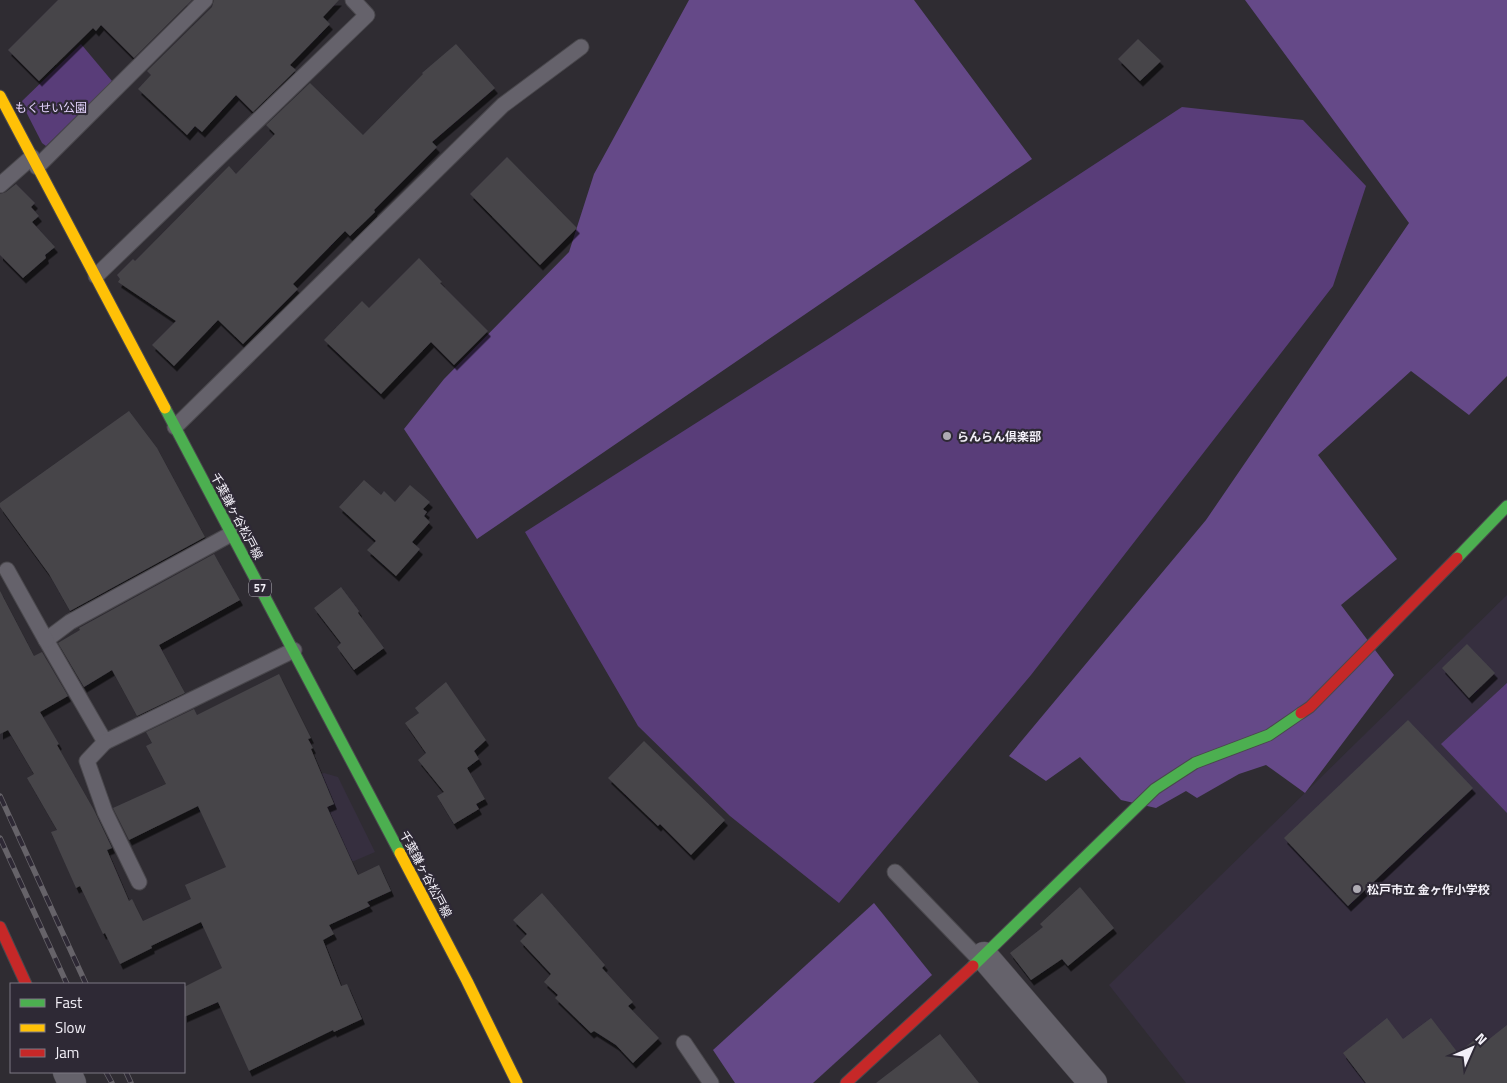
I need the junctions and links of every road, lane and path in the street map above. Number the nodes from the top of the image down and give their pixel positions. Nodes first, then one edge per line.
1 (206, 0) edge
2 (353, 0) edge
3 (581, 47) dead end
4 (0, 96) edge
5 (34, 162) junction
6 (0, 185) edge
7 (96, 276) junction
8 (175, 427) junction
9 (1507, 506) edge
10 (231, 534) junction
11 (7, 570) dead end
12 (46, 640) junction
13 (294, 650) junction
14 (105, 742) junction
15 (895, 872) dead end
16 (139, 882) dead end
17 (0, 927) edge
18 (982, 958) junction
19 (26, 983) edge
20 (684, 1043) dead end
21 (517, 1083) edge
22 (711, 1083) edge
23 (846, 1083) edge
24 (1093, 1083) edge

1 - 5 lane
2 - 7 lane
3 - 8 lane
4 - 5 main road, 千葉鎌ヶ谷松戸線 / 57
5 - 6 lane
5 - 7 main road, 千葉鎌ヶ谷松戸線 / 57
7 - 8 main road, 千葉鎌ヶ谷松戸線 / 57
8 - 10 main road, 千葉鎌ヶ谷松戸線 / 57
9 - 18 main road
10 - 12 lane
10 - 13 main road, 千葉鎌ヶ谷松戸線 / 57
11 - 12 lane
12 - 14 lane
13 - 14 lane
13 - 21 main road, 千葉鎌ヶ谷松戸線 / 57
14 - 16 lane
15 - 18 lane
17 - 19 main road
18 - 23 main road
18 - 24 street
20 - 22 lane

